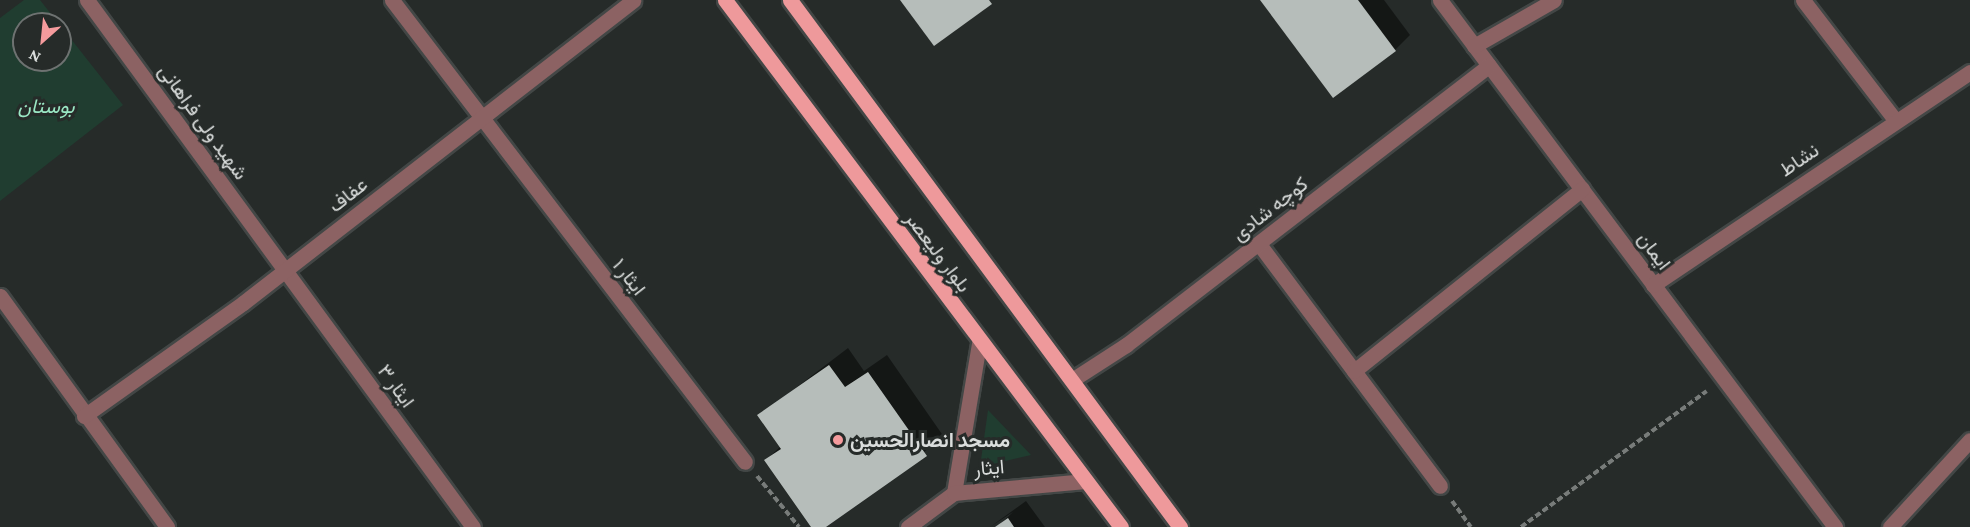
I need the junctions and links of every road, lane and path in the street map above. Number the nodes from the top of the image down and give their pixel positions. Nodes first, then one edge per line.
1 (87, 0) edge
2 (392, 0) edge
3 (633, 0) edge
4 (725, 0) edge
5 (790, 0) edge
6 (1440, 0) edge
7 (1554, 0) edge
8 (1803, 0) edge
9 (1474, 46) junction
10 (1489, 65) junction
11 (1970, 72) edge
12 (480, 119) junction
13 (1895, 120) junction
14 (1581, 189) junction
15 (1259, 244) junction
16 (286, 270) junction
17 (1653, 285) junction
18 (0, 296) edge
19 (980, 343) junction
20 (1354, 371) junction
21 (1724, 379) junction
22 (1072, 380) junction
23 (84, 416) junction
24 (1970, 440) edge
25 (745, 462) joint
26 (1085, 481) junction
27 (1440, 486) joint
28 (954, 493) junction
29 (167, 527) edge
30 (472, 527) edge
31 (799, 527) edge
32 (908, 527) edge
33 (1121, 527) edge
34 (1180, 527) edge
35 (1471, 527) edge
36 (1521, 527) edge
37 (1835, 527) edge
38 (1890, 527) edge

1 - 16 street, شهید ولی فراهانی
2 - 12 street, ایثار ۱
3 - 12 street, عفاف
4 - 19 main road, بلوار ولیعصر
5 - 22 main road, بلوار ولیعصر
6 - 9 street, ایمان
7 - 9 street
8 - 13 street
9 - 10 street, ایمان
10 - 14 street, ایمان
10 - 15 street, کوچه شادی
11 - 13 street, نشاط
12 - 16 street, عفاف
12 - 25 street, ایثار ۱
13 - 17 street, نشاط
14 - 17 street, ایمان
14 - 20 street
15 - 20 street
15 - 22 street, کوچه شادی
16 - 23 street, عفاف
16 - 30 street, ایثار ۳
17 - 21 street, ایمان
18 - 23 street
19 - 26 main road, بلوار ولیعصر
19 - 28 street
20 - 27 street
21 - 36 path
21 - 37 street, ایمان
22 - 34 main road, بلوار ولیعصر
23 - 29 street
24 - 38 street
25 - 31 path
26 - 28 street, ایثار
26 - 33 main road, بلوار ولیعصر
27 - 35 path
28 - 32 street, ایثار

